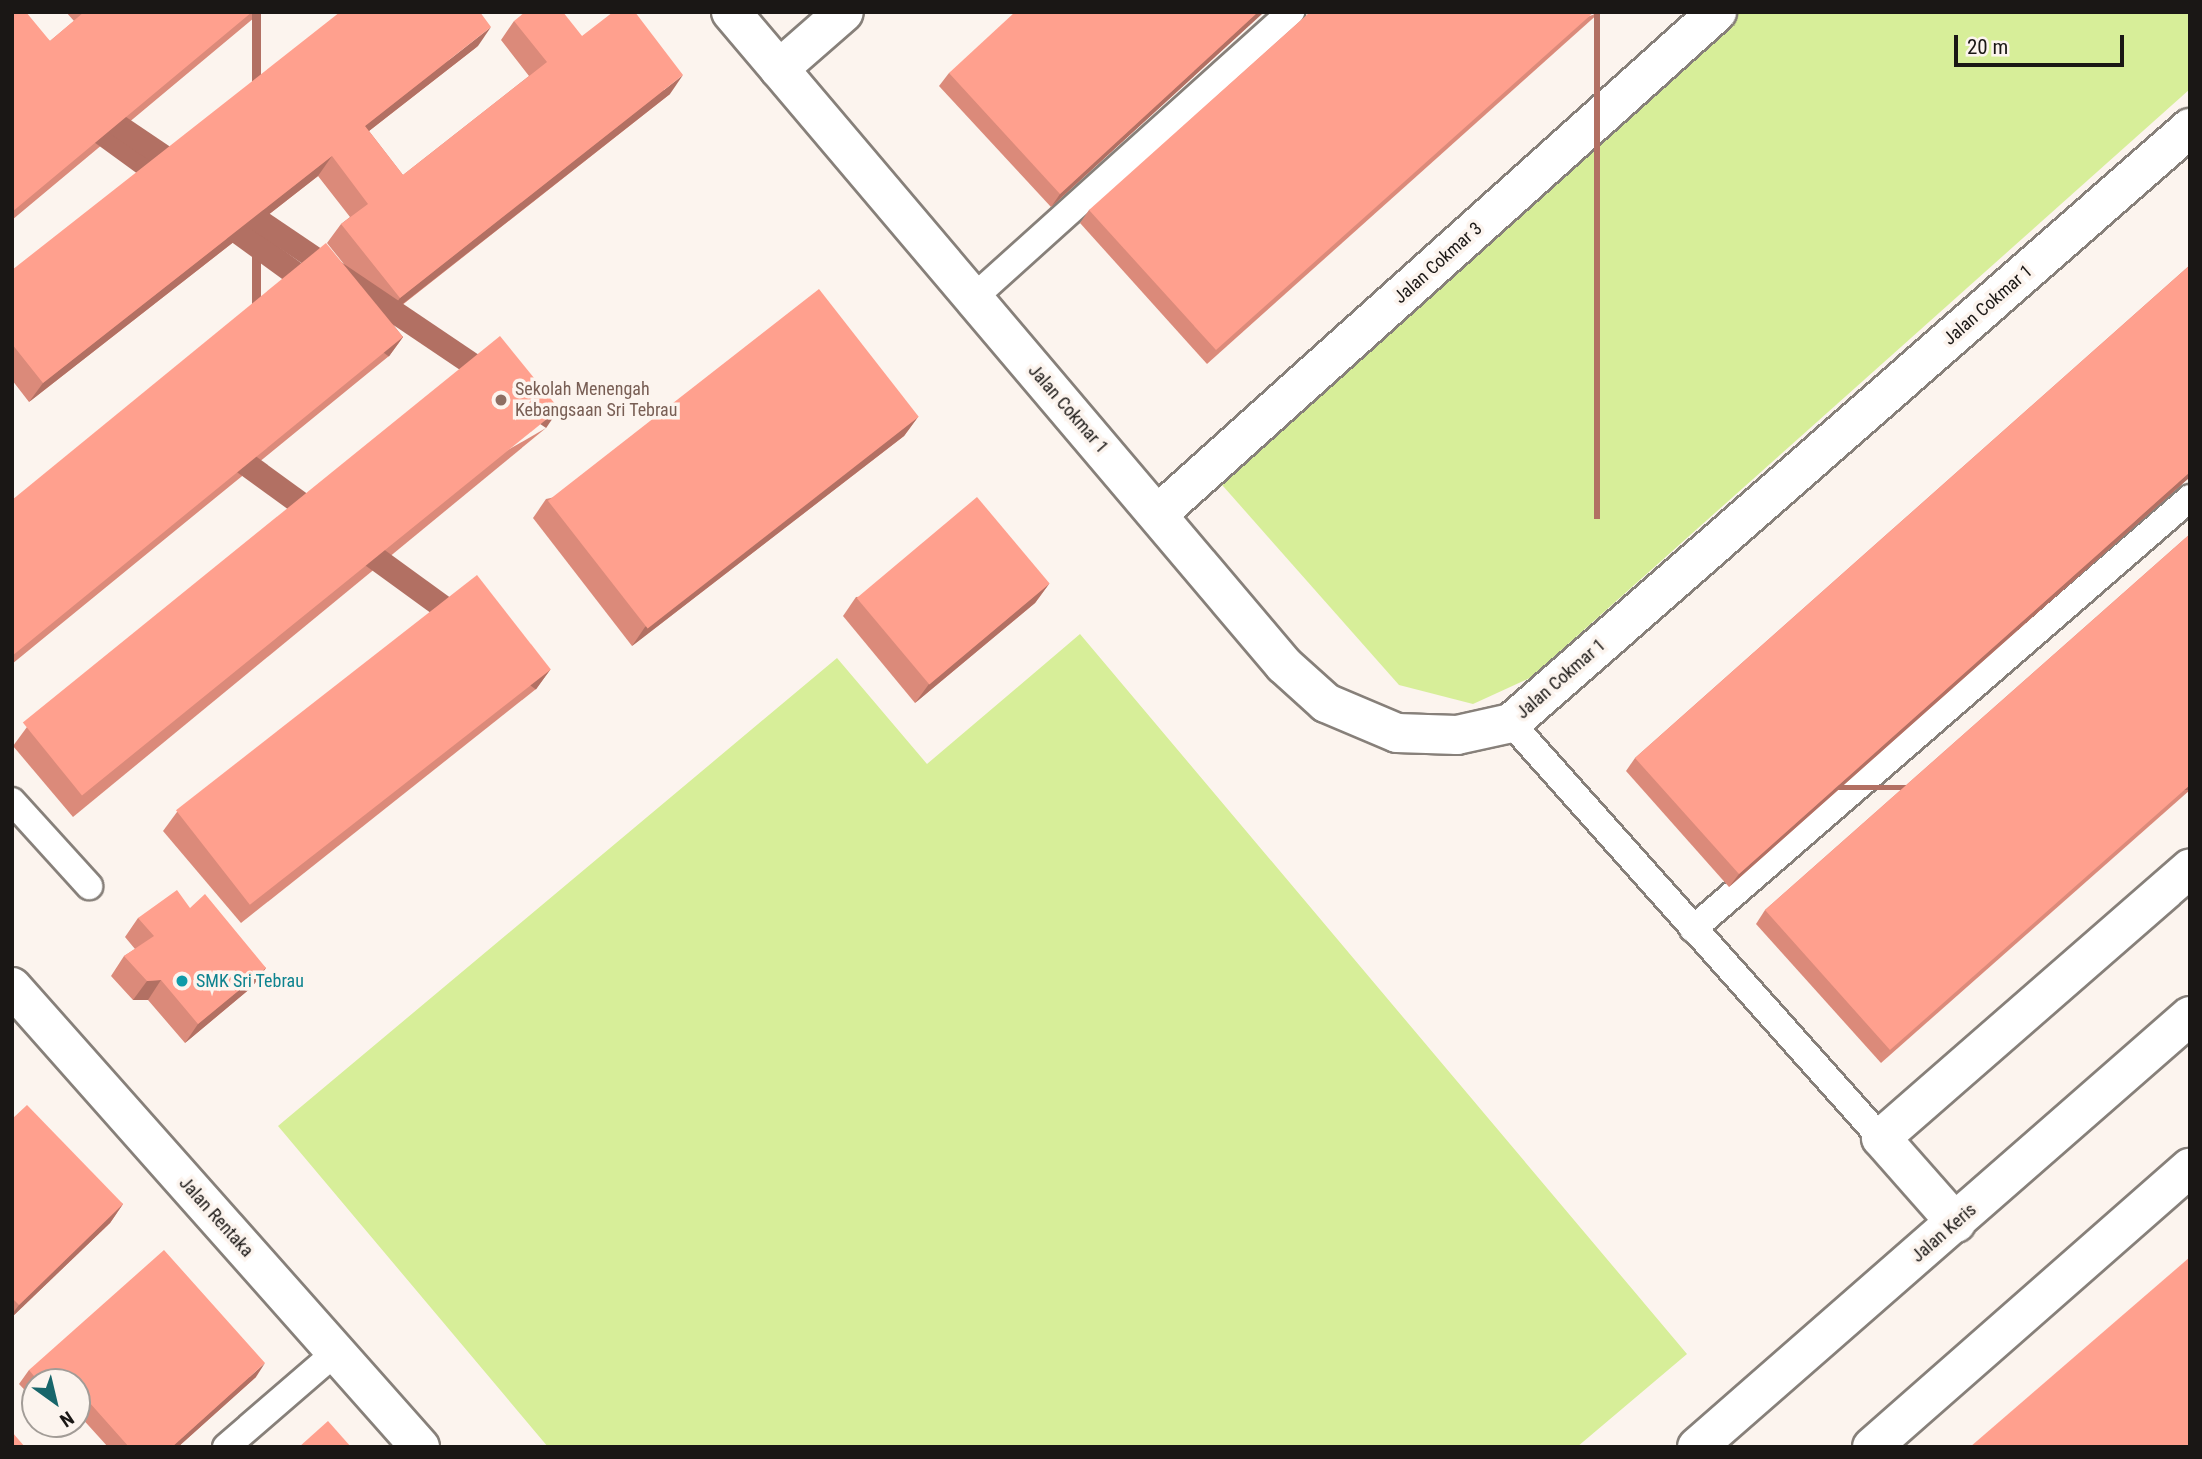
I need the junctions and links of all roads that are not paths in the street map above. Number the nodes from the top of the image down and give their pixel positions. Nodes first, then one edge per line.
1 (731, 12) edge
2 (844, 12) edge
3 (1291, 12) edge
4 (1717, 12) edge
5 (779, 69) junction
6 (2190, 128) edge
7 (971, 300) junction
8 (2190, 498) edge
9 (1159, 513) junction
10 (1511, 723) junction
11 (12, 800) edge
12 (2190, 869) edge
13 (89, 886) dead end
14 (1693, 929) junction
15 (12, 987) edge
16 (2190, 1016) edge
17 (1881, 1138) junction
18 (2190, 1168) edge
19 (1956, 1223) junction
20 (336, 1352) junction
21 (226, 1447) edge
22 (421, 1447) edge
23 (1697, 1447) edge
24 (1872, 1447) edge

1 - 5 street, Jalan Cokmar 1
2 - 5 street
3 - 7 lane
4 - 9 street, Jalan Cokmar 3
5 - 7 street, Jalan Cokmar 1
6 - 10 street, Jalan Cokmar 1
7 - 9 street, Jalan Cokmar 1
8 - 14 lane
9 - 10 street, Jalan Cokmar 1
10 - 14 lane
11 - 13 lane
12 - 17 street
14 - 17 lane
15 - 20 street, Jalan Rentaka
16 - 19 street, Jalan Keris
17 - 19 street
18 - 24 street
19 - 23 street, Jalan Keris
20 - 21 lane
20 - 22 street, Jalan Rentaka

